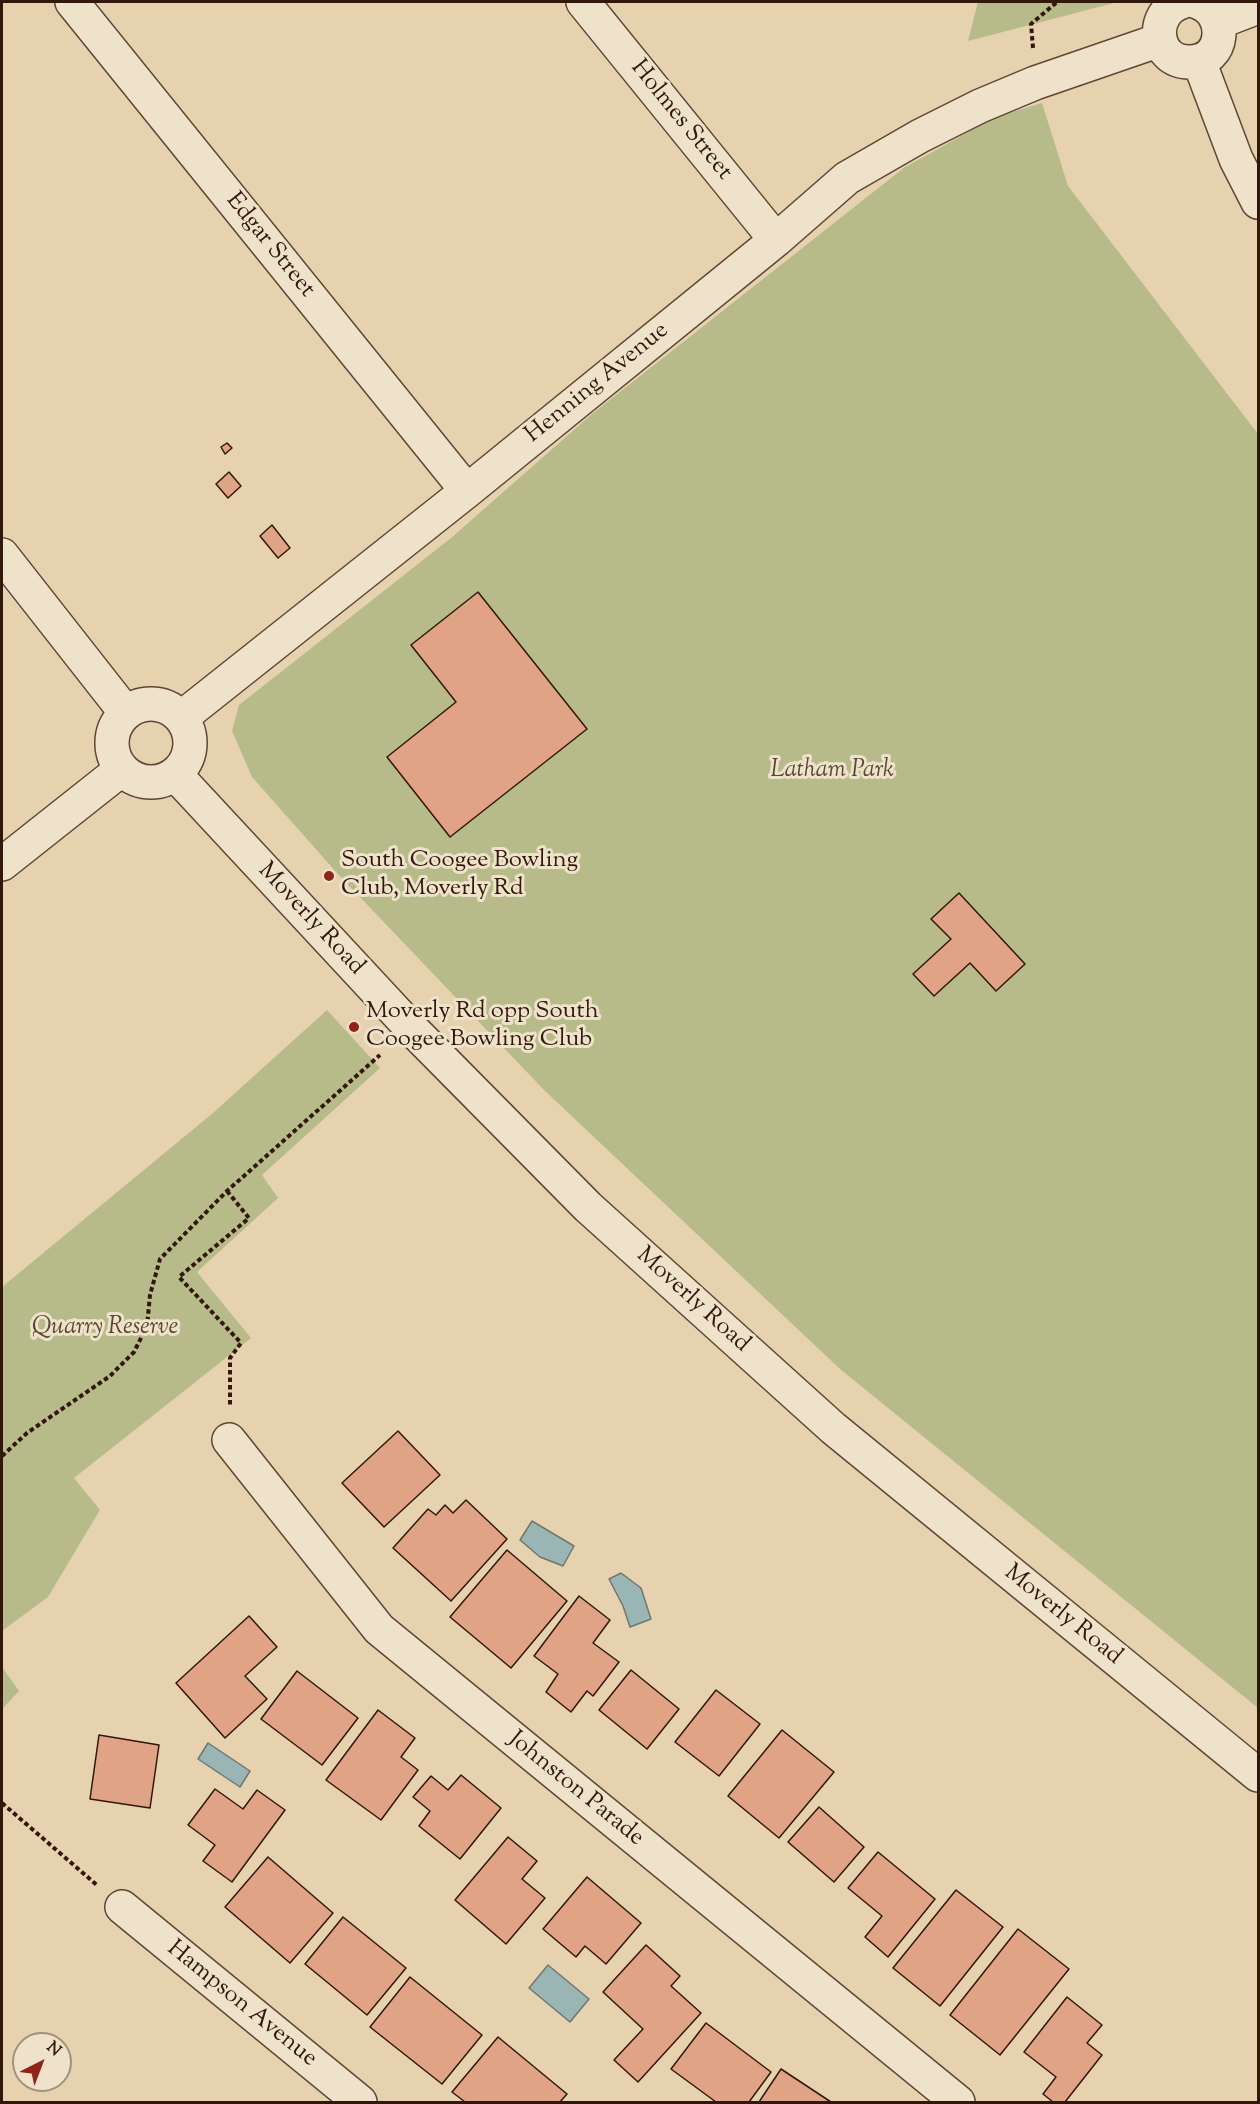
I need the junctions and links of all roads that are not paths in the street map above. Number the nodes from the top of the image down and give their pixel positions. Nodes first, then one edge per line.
1 (72, 2) edge
2 (583, 2) edge
3 (1182, 2) edge
4 (1258, 7) edge
5 (1208, 12) edge
6 (1160, 40) junction
7 (1198, 61) junction
8 (1258, 202) edge
9 (776, 240) junction
10 (466, 491) junction
11 (2, 555) edge
12 (126, 713) junction
13 (181, 718) junction
14 (122, 769) junction
15 (175, 774) junction
16 (2, 864) edge
17 (229, 1440) road end
18 (1258, 1775) edge
19 (122, 1907) road end
20 (360, 2103) edge
21 (958, 2103) edge

1 - 10 street, Edgar Street
2 - 9 street, Holmes Street
3 - 6 street
4 - 5 street
5 - 7 street
6 - 7 street
6 - 9 street, Henning Avenue
7 - 8 street
9 - 10 street, Henning Avenue
10 - 13 street, Henning Avenue
11 - 12 street
12 - 13 street
12 - 14 street
13 - 15 street
14 - 15 street
14 - 16 street
15 - 18 street, Moverly Road
17 - 21 street, Johnston Parade
19 - 20 street, Hampson Avenue

